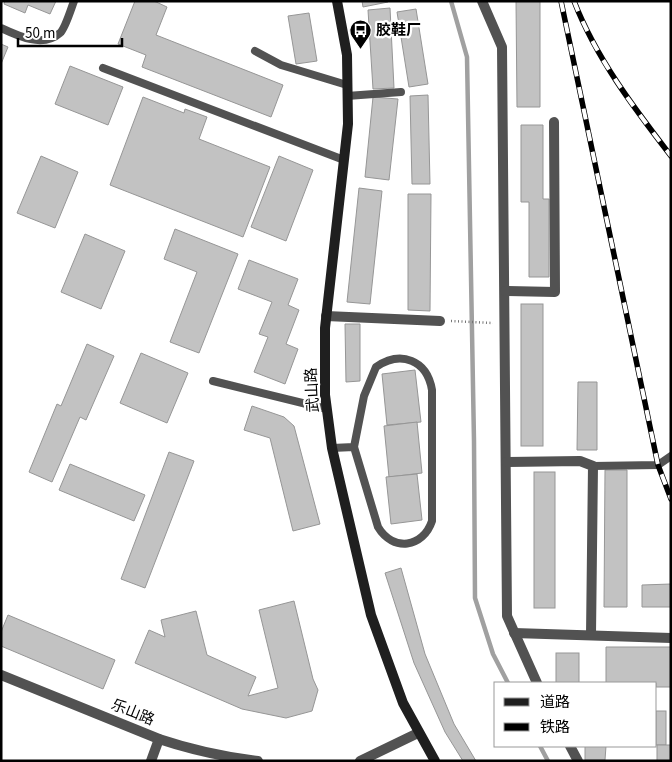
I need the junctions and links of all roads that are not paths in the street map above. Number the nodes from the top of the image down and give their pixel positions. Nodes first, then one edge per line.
1 (74, 1) edge
2 (337, 1) edge
3 (482, 1) edge
4 (1, 28) edge
5 (255, 51) dead end
6 (104, 68) dead end
7 (347, 90) junction
8 (401, 92) dead end
9 (554, 122) dead end
10 (344, 160) junction
11 (505, 291) junction
12 (326, 316) junction
13 (440, 321) road end
14 (213, 381) dead end
15 (327, 409) junction
16 (354, 447) junction
17 (332, 448) junction
18 (671, 456) edge
19 (506, 462) junction
20 (593, 466) junction
21 (514, 633) junction
22 (590, 634) junction
23 (671, 638) edge
24 (1, 675) edge
25 (537, 682) edge
26 (418, 732) junction
27 (159, 739) junction
28 (571, 747) edge
29 (151, 761) edge
30 (258, 761) edge
31 (360, 761) edge
32 (435, 761) edge
33 (578, 761) edge

1 - 4 lane
2 - 7 main road, 武山路
3 - 11 street
5 - 7 lane
6 - 10 lane
7 - 8 lane
7 - 10 main road, 武山路
9 - 11 street
10 - 12 main road, 武山路
11 - 19 street
12 - 13 street
12 - 15 main road, 武山路
14 - 15 lane
15 - 17 main road, 武山路
16 - 16 lane
16 - 17 lane
17 - 26 main road, 武山路
18 - 20 lane
19 - 20 street
19 - 21 street
20 - 22 street
21 - 22 street
21 - 25 street
22 - 23 street
24 - 27 street, 乐山路
26 - 31 street
26 - 32 main road, 武山路
27 - 29 street
27 - 30 street, 乐山路
28 - 33 street

